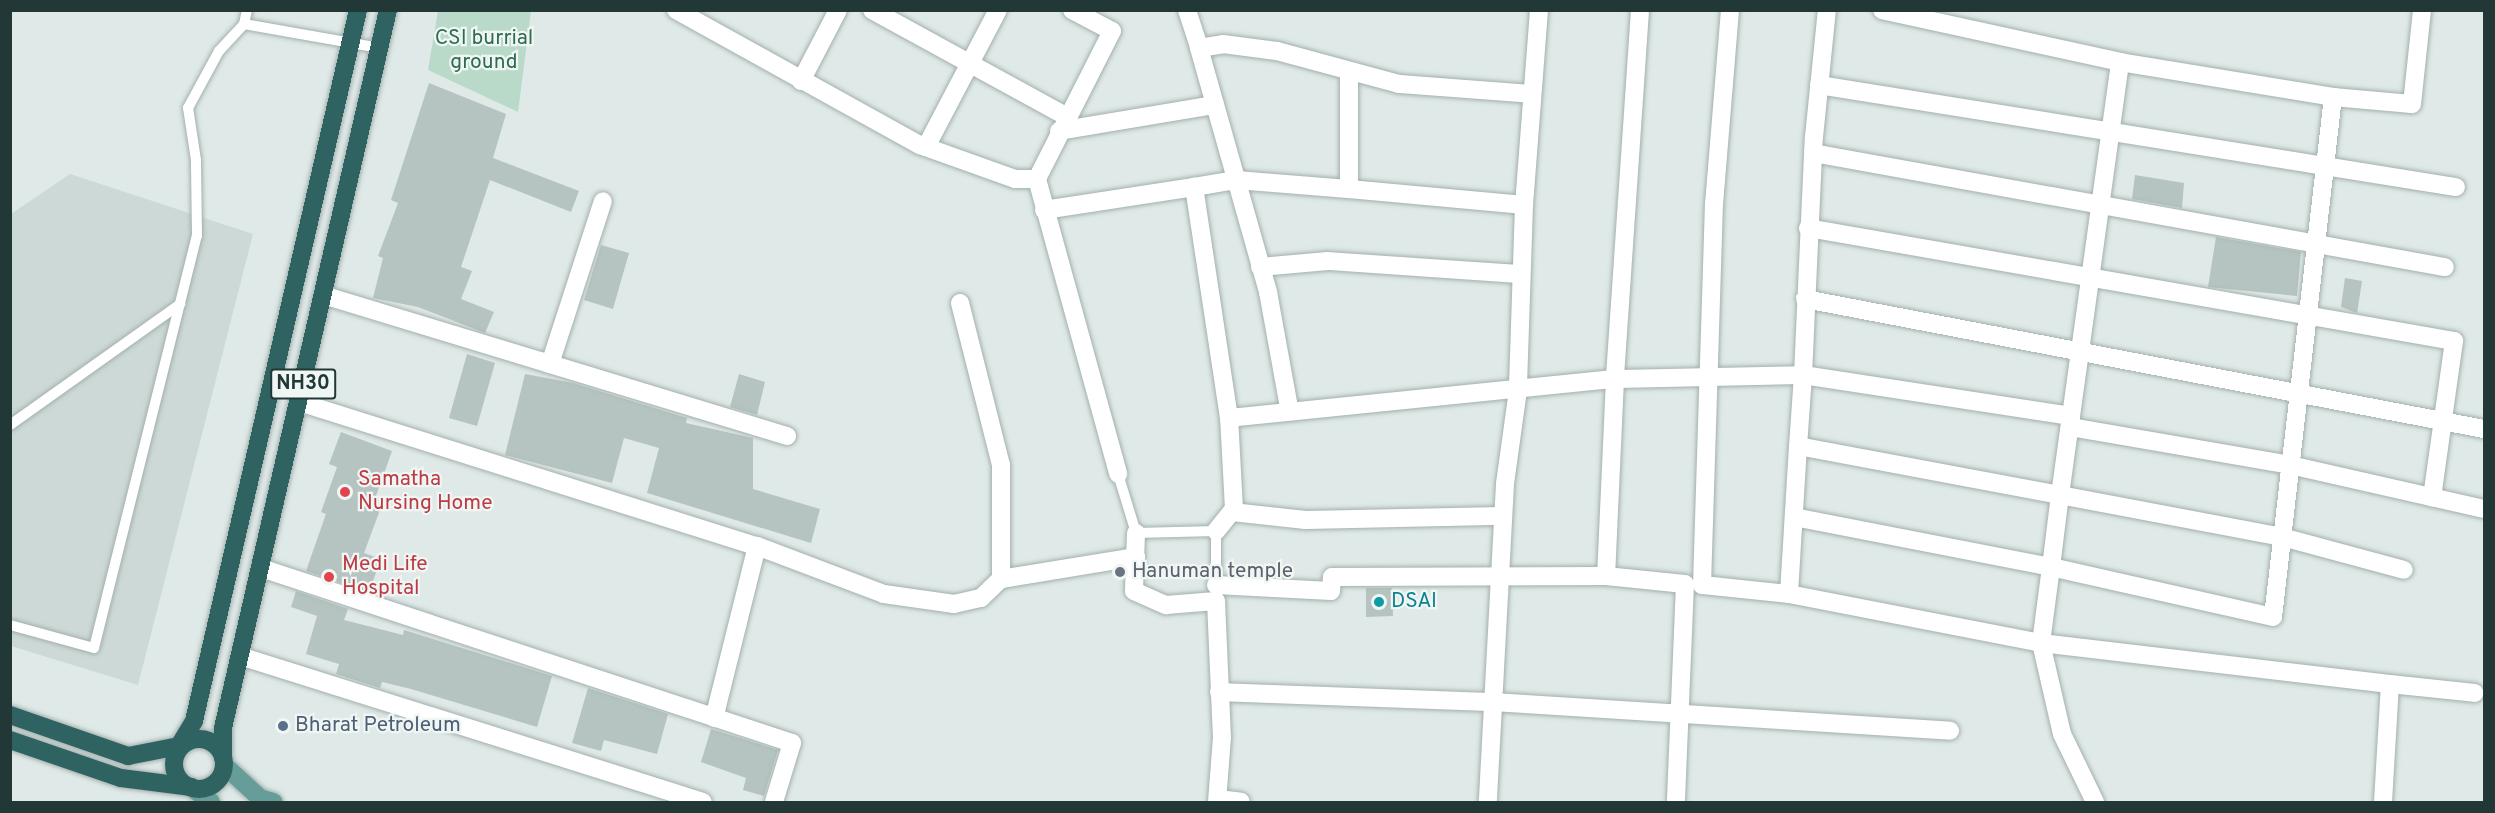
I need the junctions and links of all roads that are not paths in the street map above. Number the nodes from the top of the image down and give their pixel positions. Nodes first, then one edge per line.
1 (247, 10) edge
2 (358, 10) edge
3 (388, 10) edge
4 (676, 10) edge
5 (838, 10) edge
6 (872, 10) edge
7 (998, 10) edge
8 (1072, 10) edge
9 (1187, 10) edge
10 (1539, 10) edge
11 (1640, 10) edge
12 (1730, 10) edge
13 (1827, 10) edge
14 (1882, 10) edge
15 (2422, 10) edge
16 (244, 24) junction
17 (351, 41) junction
18 (380, 48) junction
19 (1199, 48) junction
20 (2120, 62) junction
21 (970, 64) junction
22 (1349, 72) junction
23 (801, 81) junction
24 (1819, 85) junction
25 (1532, 94) junction
26 (2333, 97) junction
27 (1215, 105) junction
28 (1062, 124) junction
29 (2110, 130) junction
30 (926, 147) junction
31 (1813, 153) junction
32 (2324, 167) junction
33 (1036, 179) junction
34 (1236, 180) junction
35 (1194, 187) junction
36 (2456, 187) dead end
37 (1349, 189) junction
38 (603, 201) dead end
39 (1524, 205) junction
40 (2100, 208) junction
41 (1044, 210) junction
42 (1808, 228) junction
43 (2315, 246) junction
44 (1260, 267) junction
45 (2445, 267) dead end
46 (1521, 274) junction
47 (2090, 275) junction
48 (323, 295) junction
49 (1805, 298) junction
50 (960, 303) dead end
51 (180, 304) junction
52 (2307, 315) junction
53 (2080, 351) junction
54 (550, 364) junction
55 (1712, 374) junction
56 (1803, 375) junction
57 (1615, 379) junction
58 (1518, 390) junction
59 (2299, 394) junction
60 (299, 402) junction
61 (1289, 408) junction
62 (1229, 418) junction
63 (2444, 419) junction
64 (2070, 422) junction
65 (10, 425) edge
66 (2484, 429) edge
67 (787, 436) dead end
68 (1798, 446) junction
69 (2290, 465) junction
70 (1118, 474) joint
71 (2060, 495) junction
72 (2432, 497) junction
73 (2484, 509) edge
74 (1232, 512) junction
75 (1503, 516) junction
76 (1794, 517) junction
77 (1216, 531) junction
78 (1136, 533) junction
79 (2282, 537) junction
80 (757, 546) junction
81 (1136, 556) junction
82 (2051, 567) junction
83 (261, 568) junction
84 (2404, 570) dead end
85 (1606, 576) junction
86 (1500, 577) junction
87 (1001, 579) junction
88 (1694, 585) junction
89 (1216, 593) junction
90 (1789, 594) junction
91 (10, 625) edge
92 (2041, 643) junction
93 (240, 656) junction
94 (2390, 684) junction
95 (1220, 692) junction
96 (2475, 693) dead end
97 (1494, 702) junction
98 (1679, 713) junction
99 (10, 715) edge
100 (714, 717) junction
101 (1950, 731) dead end
102 (10, 740) edge
103 (179, 746) junction
104 (224, 761) junction
105 (191, 787) junction
106 (1217, 801) edge
107 (211, 802) edge
108 (273, 802) edge
109 (702, 802) edge
110 (774, 802) edge
111 (1241, 802) edge
112 (1488, 802) edge
113 (1676, 802) edge
114 (2095, 802) edge
115 (2383, 802) edge

1 - 16 lane
2 - 17 highway, NH30
3 - 18 highway, NH30
4 - 23 street
5 - 23 street
6 - 21 street
7 - 21 street
8 - 28 street
9 - 19 street
10 - 25 street
11 - 57 street
12 - 55 street
13 - 24 street
14 - 20 street
15 - 26 street
16 - 17 lane
16 - 51 lane
17 - 18 lane
17 - 103 highway, NH30
18 - 48 highway, NH30
19 - 22 street
19 - 27 street
20 - 26 street
20 - 29 street
21 - 28 street
21 - 30 street
22 - 25 street
22 - 37 street
23 - 30 street
24 - 29 street
24 - 31 street
25 - 39 street
26 - 32 street
27 - 28 street
27 - 34 street
28 - 33 street
29 - 32 street
29 - 40 street
30 - 33 street
31 - 40 street
31 - 42 street
32 - 36 street
32 - 43 street
33 - 41 street
34 - 35 street
34 - 37 street
34 - 44 street
35 - 41 street
35 - 62 street
37 - 39 street
38 - 54 street
39 - 46 street
40 - 43 street
40 - 47 street
41 - 70 street
42 - 47 street
42 - 49 street
43 - 45 street
43 - 52 street
44 - 46 street
44 - 61 street
46 - 58 street
47 - 52 street
47 - 53 street
48 - 54 street
48 - 60 highway, NH30
49 - 53 street
49 - 56 street
50 - 87 street
51 - 65 lane
51 - 91 lane
52 - 59 street
52 - 63 street
53 - 59 street
53 - 64 street
54 - 67 street
55 - 56 street
55 - 57 street
55 - 88 street
56 - 64 street
56 - 68 street
57 - 58 street
57 - 85 street
58 - 61 street
58 - 75 street
59 - 63 street
59 - 69 street
60 - 80 street
60 - 83 highway, NH30
61 - 62 street
62 - 74 street
63 - 66 street
63 - 72 street
64 - 69 street
64 - 71 street
68 - 71 street
68 - 76 street
69 - 72 street
69 - 79 street
70 - 78 lane
71 - 79 street
71 - 82 street
72 - 73 street
74 - 75 street
74 - 77 street
75 - 86 street
76 - 82 street
76 - 90 street
77 - 78 lane
77 - 89 lane
78 - 81 street
79 - 82 street
79 - 84 street
80 - 87 street
80 - 100 street
81 - 87 street
81 - 89 street
82 - 92 street
83 - 93 highway, NH30
83 - 100 street
85 - 86 street
85 - 88 street
86 - 89 street
86 - 97 street
88 - 90 street
88 - 98 street
89 - 95 street
90 - 92 street
92 - 94 street
92 - 114 street
93 - 104 highway, NH30
93 - 109 street
94 - 96 street
94 - 115 street
95 - 97 street
95 - 106 street
97 - 98 street
97 - 112 street
98 - 101 street
98 - 113 street
99 - 103 highway
100 - 110 street
102 - 105 highway
103 - 104 highway
103 - 105 highway
104 - 105 highway
104 - 108 main road
105 - 107 main road
106 - 111 street

